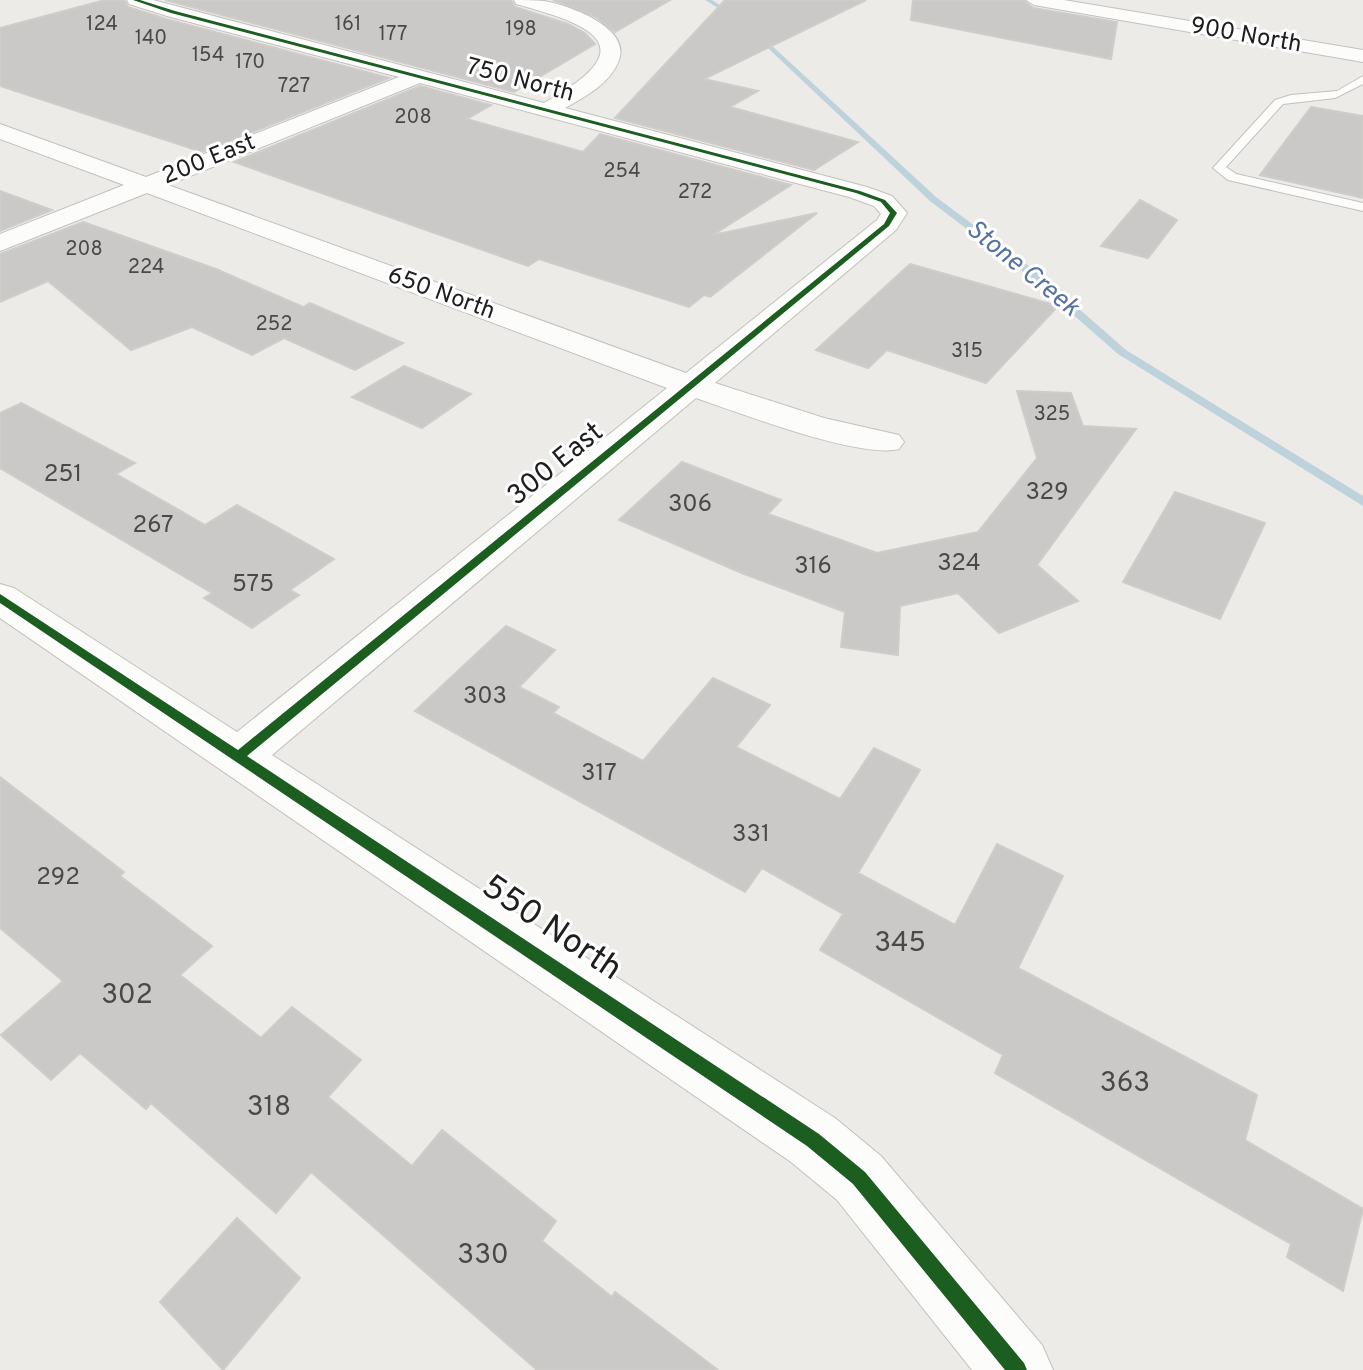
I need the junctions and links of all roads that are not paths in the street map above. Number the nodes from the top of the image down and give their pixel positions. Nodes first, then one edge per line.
1 (135, 0) edge
2 (522, 0) edge
3 (1034, 0) edge
4 (1363, 56) edge
5 (418, 77) junction
6 (1363, 79) edge
7 (547, 110) junction
8 (0, 131) edge
9 (146, 185) junction
10 (891, 207) joint
11 (1363, 207) edge
12 (0, 243) edge
13 (691, 386) junction
14 (887, 442) dead end
15 (0, 598) edge
16 (239, 756) junction
17 (1017, 1370) edge

1 - 5 street, 750 North
2 - 7 street
3 - 4 street, 900 North
5 - 7 street, 750 North
5 - 9 street, 200 East
6 - 11 lane
7 - 10 street, 750 North
8 - 9 street, 650 North
9 - 12 street, 200 East
9 - 13 street, 650 North
10 - 13 street, 300 East
13 - 14 street, 650 North
13 - 16 street, 300 East
15 - 16 street, 550 North
16 - 17 street, 550 North

